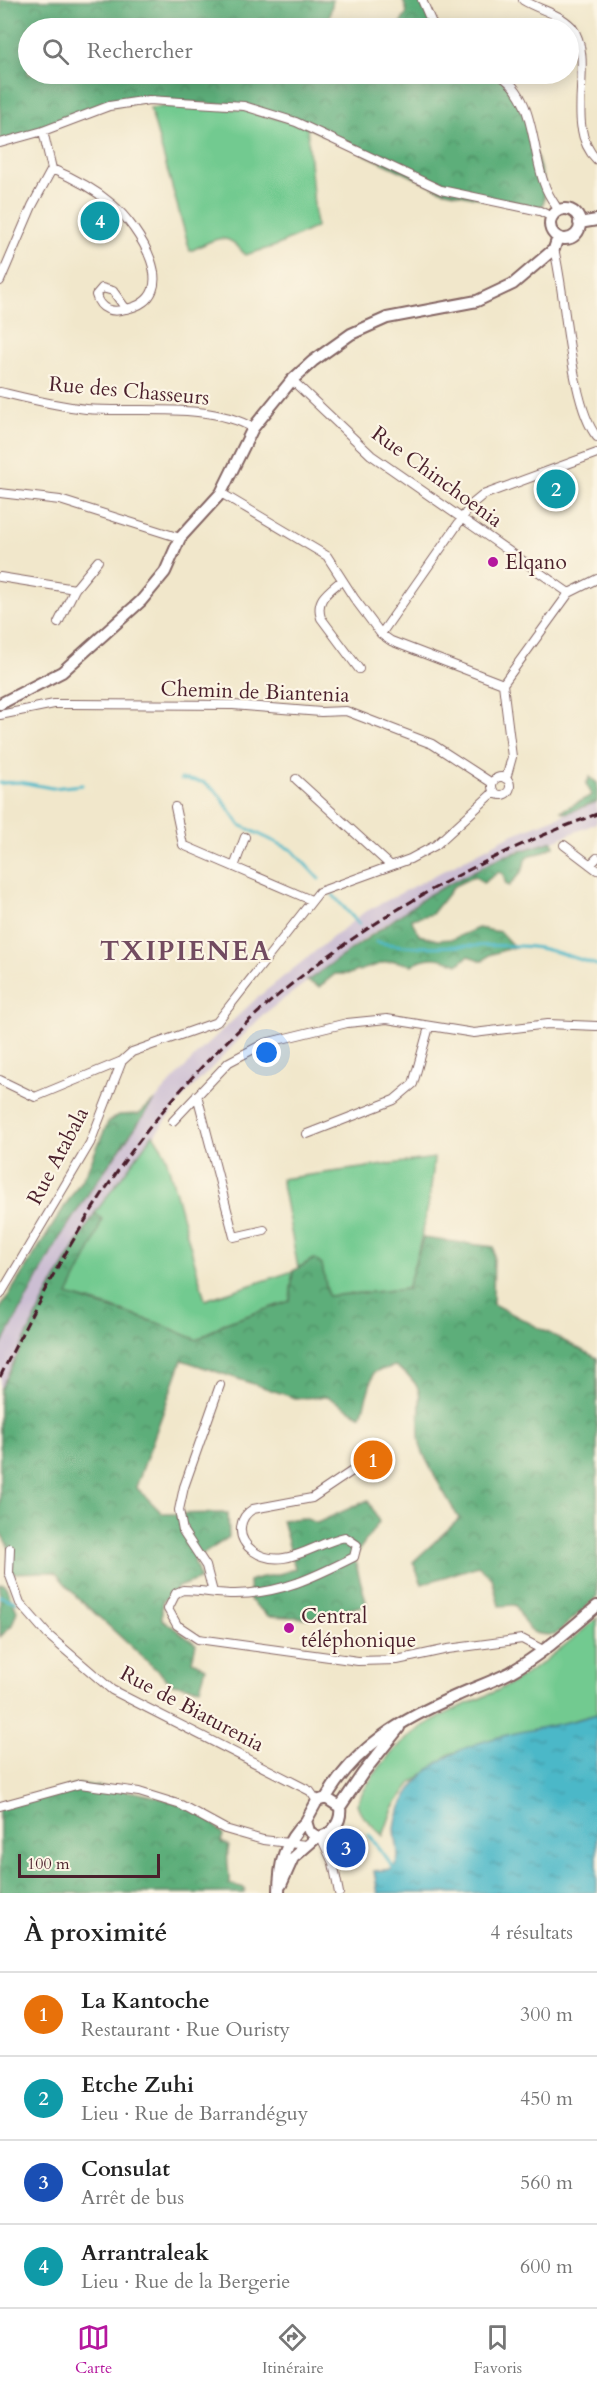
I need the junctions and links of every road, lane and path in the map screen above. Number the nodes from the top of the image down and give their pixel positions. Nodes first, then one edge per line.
1 (422, 0) edge
2 (524, 0) edge
3 (430, 18) edge
4 (560, 18) edge
5 (579, 40) edge
6 (510, 84) edge
7 (43, 131) junction
8 (0, 143) edge
9 (597, 160) edge
10 (52, 170) junction
11 (555, 214) junction
12 (597, 220) edge
13 (579, 223) junction
14 (558, 237) junction
15 (554, 249) junction
16 (0, 281) edge
17 (126, 309) dead end
18 (291, 380) junction
19 (0, 392) edge
20 (253, 428) junction
21 (597, 439) edge
22 (597, 453) edge
23 (0, 493) edge
24 (221, 493) junction
25 (463, 518) junction
26 (180, 538) junction
27 (98, 561) dead end
28 (0, 577) edge
29 (597, 579) edge
30 (342, 580) junction
31 (75, 589) junction
32 (569, 593) junction
33 (58, 623) dead end
34 (381, 634) junction
35 (359, 669) dead end
36 (503, 684) junction
37 (0, 704) edge
38 (0, 714) edge
39 (296, 778) dead end
40 (506, 779) junction
41 (492, 783) junction
42 (494, 792) junction
43 (175, 807) dead end
44 (245, 837) dead end
45 (564, 845) dead end
46 (597, 858) edge
47 (390, 865) junction
48 (234, 867) junction
49 (594, 867) edge
50 (311, 900) junction
51 (597, 1026) edge
52 (429, 1027) junction
53 (122, 1061) junction
54 (0, 1080) edge
55 (196, 1095) junction
56 (173, 1121) dead end
57 (307, 1134) dead end
58 (264, 1230) dead end
59 (0, 1295) edge
60 (220, 1385) dead end
61 (364, 1463) dead end
62 (10, 1548) dead end
63 (213, 1592) junction
64 (597, 1606) edge
65 (543, 1650) junction
66 (401, 1725) junction
67 (322, 1800) junction
68 (0, 1806) edge
69 (340, 1808) junction
70 (306, 1821) junction
71 (336, 1825) junction
72 (319, 1837) junction
73 (287, 1843) junction
74 (306, 1845) junction
75 (333, 1863) junction
76 (279, 1892) edge
77 (339, 1893) edge

1 - 3 street
2 - 4 street
5 - 9 street
6 - 11 street
7 - 8 street
7 - 10 street
7 - 11 street
10 - 16 street
10 - 17 street
11 - 13 main road
11 - 14 main road
12 - 13 main road
13 - 14 main road
14 - 15 main road
15 - 18 main road
15 - 21 street
18 - 20 main road
18 - 25 street, Rue Chinchoenia
19 - 20 street, Rue des Chasseurs
20 - 24 main road
21 - 22 street
22 - 25 street
23 - 26 street
24 - 26 main road
24 - 30 street
25 - 32 street, Rue Chinchoenia
25 - 34 street
26 - 37 main road
27 - 31 street
28 - 31 street
29 - 32 street
30 - 34 street
30 - 35 street
31 - 33 street
32 - 36 street
34 - 36 street
36 - 40 street
38 - 41 street, Chemin de Biantenia
39 - 47 street
40 - 41 street
40 - 42 street
41 - 42 street
42 - 47 street
43 - 48 street
44 - 48 street
45 - 49 street
46 - 49 street
47 - 50 street
48 - 50 street
50 - 53 street
51 - 52 street
52 - 55 street
52 - 57 street
53 - 54 street
53 - 59 street, Rue Atabala
55 - 56 street
55 - 58 street
60 - 63 street
61 - 63 street
62 - 67 street, Rue de Biaturenia
63 - 65 street
64 - 65 main road
65 - 66 main road
66 - 67 main road
66 - 69 main road
67 - 69 main road
67 - 70 main road
68 - 73 street
69 - 71 main road
70 - 72 main road
70 - 73 main road
71 - 72 main road
71 - 75 street
72 - 74 main road
72 - 75 street
73 - 74 street
73 - 76 main road
74 - 76 main road
75 - 77 street

